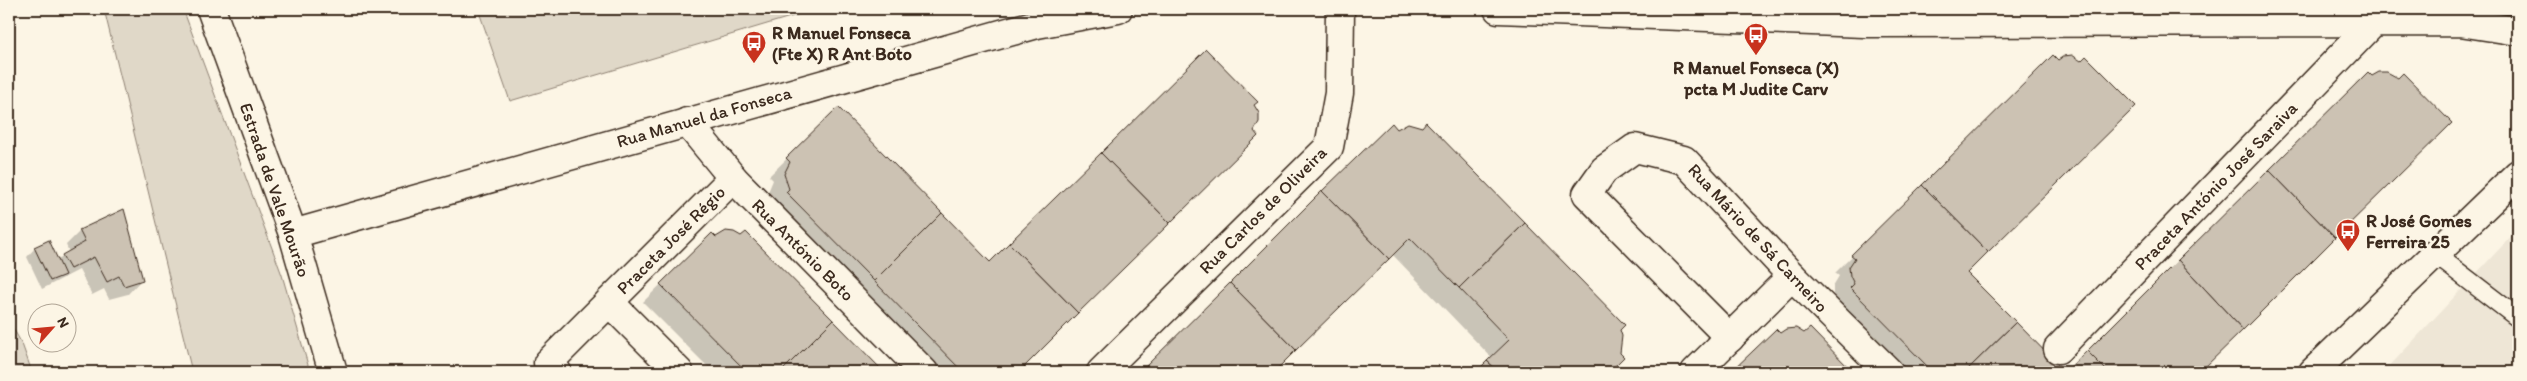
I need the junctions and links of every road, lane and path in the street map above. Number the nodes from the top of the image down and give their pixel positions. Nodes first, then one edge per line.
1 (211, 9) edge
2 (1118, 9) edge
3 (1340, 9) edge
4 (1498, 9) edge
5 (1864, 16) edge
6 (2326, 16) edge
7 (2374, 22) junction
8 (2518, 31) edge
9 (687, 122) junction
10 (2518, 174) edge
11 (733, 178) junction
12 (293, 234) junction
13 (2436, 255) junction
14 (1792, 276) junction
15 (609, 302) junction
16 (2518, 318) edge
17 (1730, 338) junction
18 (2058, 349) dead end
19 (333, 372) edge
20 (557, 372) edge
21 (679, 372) edge
22 (924, 372) edge
23 (1101, 372) edge
24 (1696, 372) edge
25 (1889, 372) edge
26 (2313, 372) edge

1 - 12 street, Estrada de Vale Mourão
2 - 9 street, Rua Manuel da Fonseca
3 - 23 street, Rua Carlos de Oliveira
4 - 5 street
5 - 6 street
6 - 7 street
7 - 8 street
7 - 18 street, Praceta António José Saraiva
9 - 11 street, Rua António Boto
9 - 12 street, Rua Manuel da Fonseca
10 - 13 street
11 - 15 street, Praceta José Régio
11 - 22 street, Rua António Boto
12 - 19 street, Estrada de Vale Mourão
13 - 16 lane
13 - 26 street
14 - 17 street
14 - 17 street, Rua Mário de Sá Carneiro
14 - 25 street, Rua Mário de Sá Carneiro
15 - 20 street, Praceta José Régio
15 - 21 street, Praceta José Régio
17 - 24 street

